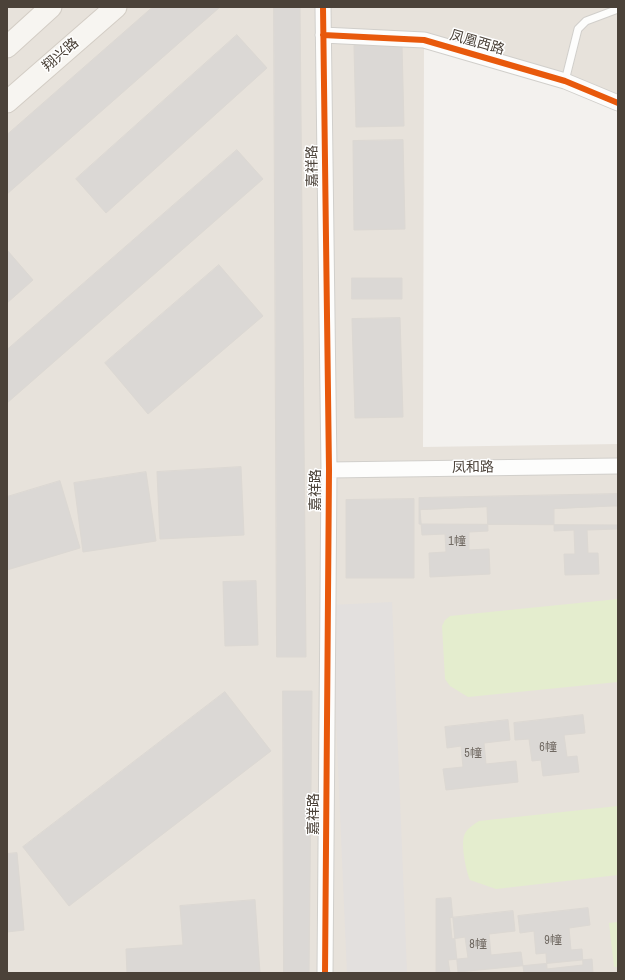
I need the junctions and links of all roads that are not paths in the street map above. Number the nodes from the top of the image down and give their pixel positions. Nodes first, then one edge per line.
1 (51, 7) edge
2 (116, 7) edge
3 (323, 7) edge
4 (618, 9) edge
5 (323, 35) junction
6 (7, 47) edge
7 (565, 81) junction
8 (7, 102) edge
9 (618, 103) edge
10 (618, 466) edge
11 (329, 470) junction
12 (324, 973) edge

1 - 6 main road
2 - 8 main road, 翔兴路
3 - 5 street, 嘉祥路
4 - 7 lane
5 - 7 street, 凤凰西路
5 - 11 street, 嘉祥路
7 - 9 street, 凤凰西路
10 - 11 street, 凤和路
11 - 12 street, 嘉祥路

